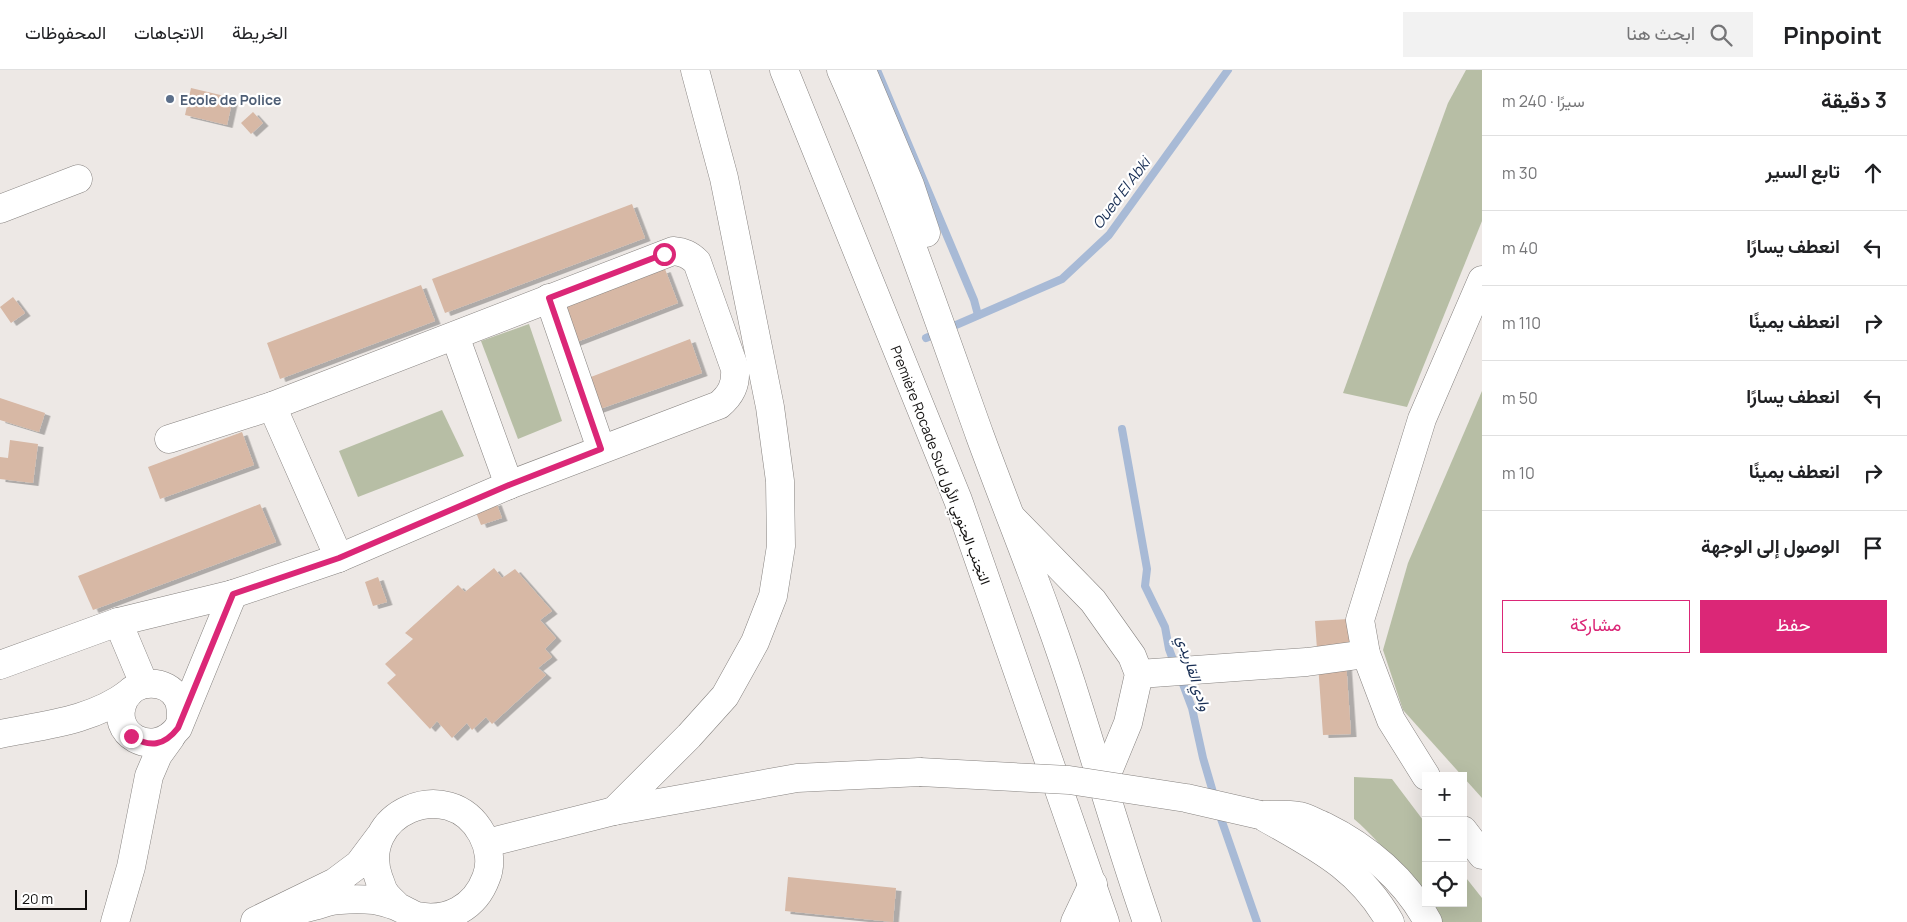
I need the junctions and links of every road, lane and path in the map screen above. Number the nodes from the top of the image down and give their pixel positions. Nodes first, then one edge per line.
1 (695, 70) edge
2 (784, 70) edge
3 (841, 70) edge
4 (862, 70) edge
5 (78, 180) dead end
6 (0, 209) edge
7 (1482, 280) edge
8 (549, 298) junction
9 (455, 336) junction
10 (272, 406) junction
11 (169, 439) dead end
12 (984, 446) junction
13 (601, 449) junction
14 (509, 485) junction
15 (1012, 518) junction
16 (339, 558) junction
17 (233, 594) junction
18 (118, 622) junction
19 (1366, 654) junction
20 (0, 665) edge
21 (1139, 674) junction
22 (136, 689) junction
23 (88, 716) junction
24 (176, 727) junction
25 (128, 732) junction
26 (0, 734) edge
27 (1424, 772) edge
28 (148, 776) junction
29 (1102, 786) junction
30 (614, 811) junction
31 (1260, 815) junction
32 (1467, 835) edge
33 (380, 836) junction
34 (487, 843) junction
35 (1482, 856) edge
36 (1093, 884) junction
37 (398, 907) junction
38 (476, 913) edge
39 (254, 921) edge
40 (115, 922) edge
41 (1075, 922) edge
42 (1105, 922) edge
43 (1147, 922) edge
44 (1390, 922) edge
45 (1428, 922) edge

1 - 30 main road
2 - 36 main road, Première Rocade Sud التجنب الجنوبي الأول
3 - 12 main road
4 - 12 main road
5 - 6 main road
7 - 19 main road
8 - 9 main road
8 - 13 main road
8 - 13 main road
9 - 10 main road
9 - 14 main road
10 - 11 main road
10 - 16 main road
12 - 15 main road
13 - 14 main road
14 - 16 main road
15 - 21 main road
15 - 29 main road
16 - 17 main road
17 - 18 main road
17 - 24 main road
18 - 20 main road
18 - 22 main road
19 - 21 main road
19 - 27 main road
21 - 29 main road
22 - 23 main road
22 - 24 main road
22 - 25 main road
23 - 25 main road
23 - 26 main road
24 - 25 main road
24 - 28 main road
25 - 28 main road
28 - 40 main road
29 - 43 main road
30 - 31 main road, bridge
30 - 34 main road
31 - 44 main road
31 - 45 main road
32 - 35 main road
33 - 34 main road
33 - 37 main road
33 - 39 main road
34 - 38 main road
36 - 41 main road
36 - 42 main road, Première Rocade Sud التجنب الجنوبي الأول
37 - 38 main road
37 - 39 main road

